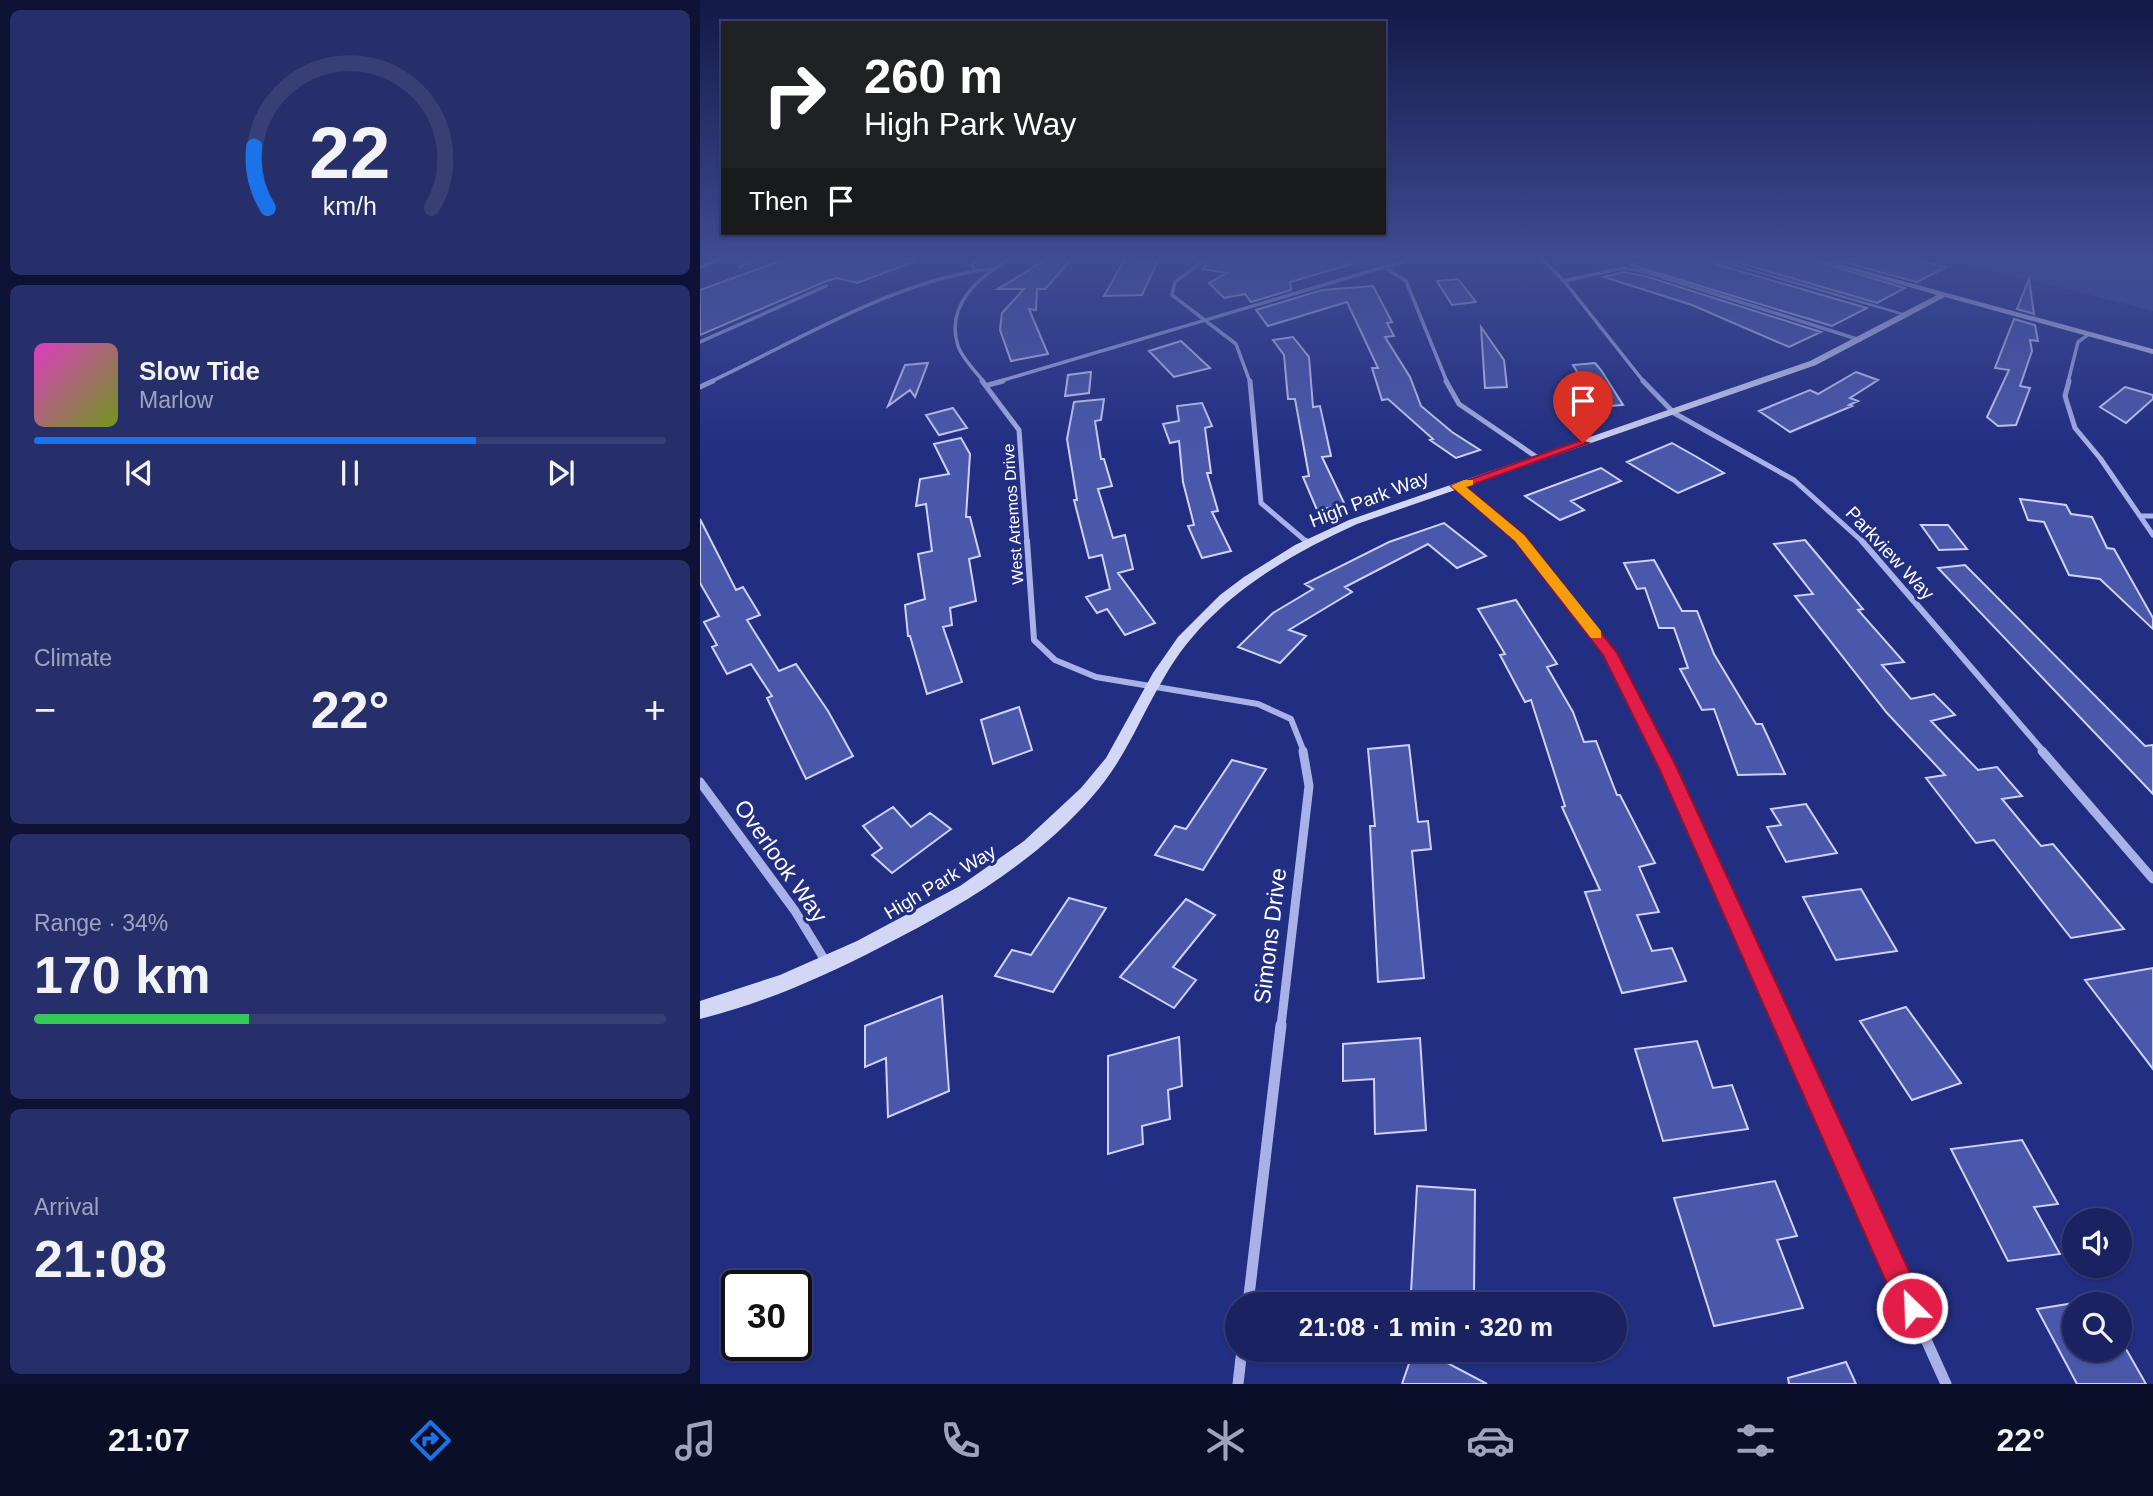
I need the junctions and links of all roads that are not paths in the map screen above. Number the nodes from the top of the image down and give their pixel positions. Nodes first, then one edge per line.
1 (741, 324) edge
2 (832, 324) edge
3 (955, 324) edge
4 (1194, 324) edge
5 (1207, 324) edge
6 (1423, 324) edge
7 (1598, 324) edge
8 (1808, 324) edge
9 (1890, 324) edge
10 (2050, 324) edge
11 (2089, 334) junction
12 (1860, 340) junction
13 (700, 342) edge
14 (2153, 352) edge
15 (988, 385) junction
16 (700, 387) edge
17 (1674, 413) junction
18 (1538, 458) junction
19 (1457, 486) junction
20 (2140, 516) junction
21 (2153, 516) edge
22 (2153, 536) edge
23 (1308, 543) junction
24 (1152, 685) junction
25 (700, 782) edge
26 (2153, 879) edge
27 (828, 964) junction
28 (700, 1010) edge
29 (1249, 1292) edge
30 (1241, 1362) edge
31 (1238, 1384) edge
32 (1946, 1384) edge

1 - 13 street
2 - 16 street
3 - 15 street, West Artemos Drive
4 - 15 street
5 - 23 street
6 - 18 street
7 - 17 street, Parkview Way
8 - 12 street
9 - 12 street, High Park Way
10 - 11 street
11 - 14 street
11 - 20 street
12 - 17 street, High Park Way
15 - 24 street, West Artemos Drive
17 - 18 street, High Park Way
17 - 26 street, Parkview Way
18 - 19 street, High Park Way
19 - 23 street, High Park Way
19 - 32 street
20 - 21 street
20 - 22 street
23 - 24 street, High Park Way
24 - 27 street, High Park Way
24 - 29 street, Simons Drive
25 - 27 street, Overlook Way
27 - 28 street, High Park Way
30 - 31 street

